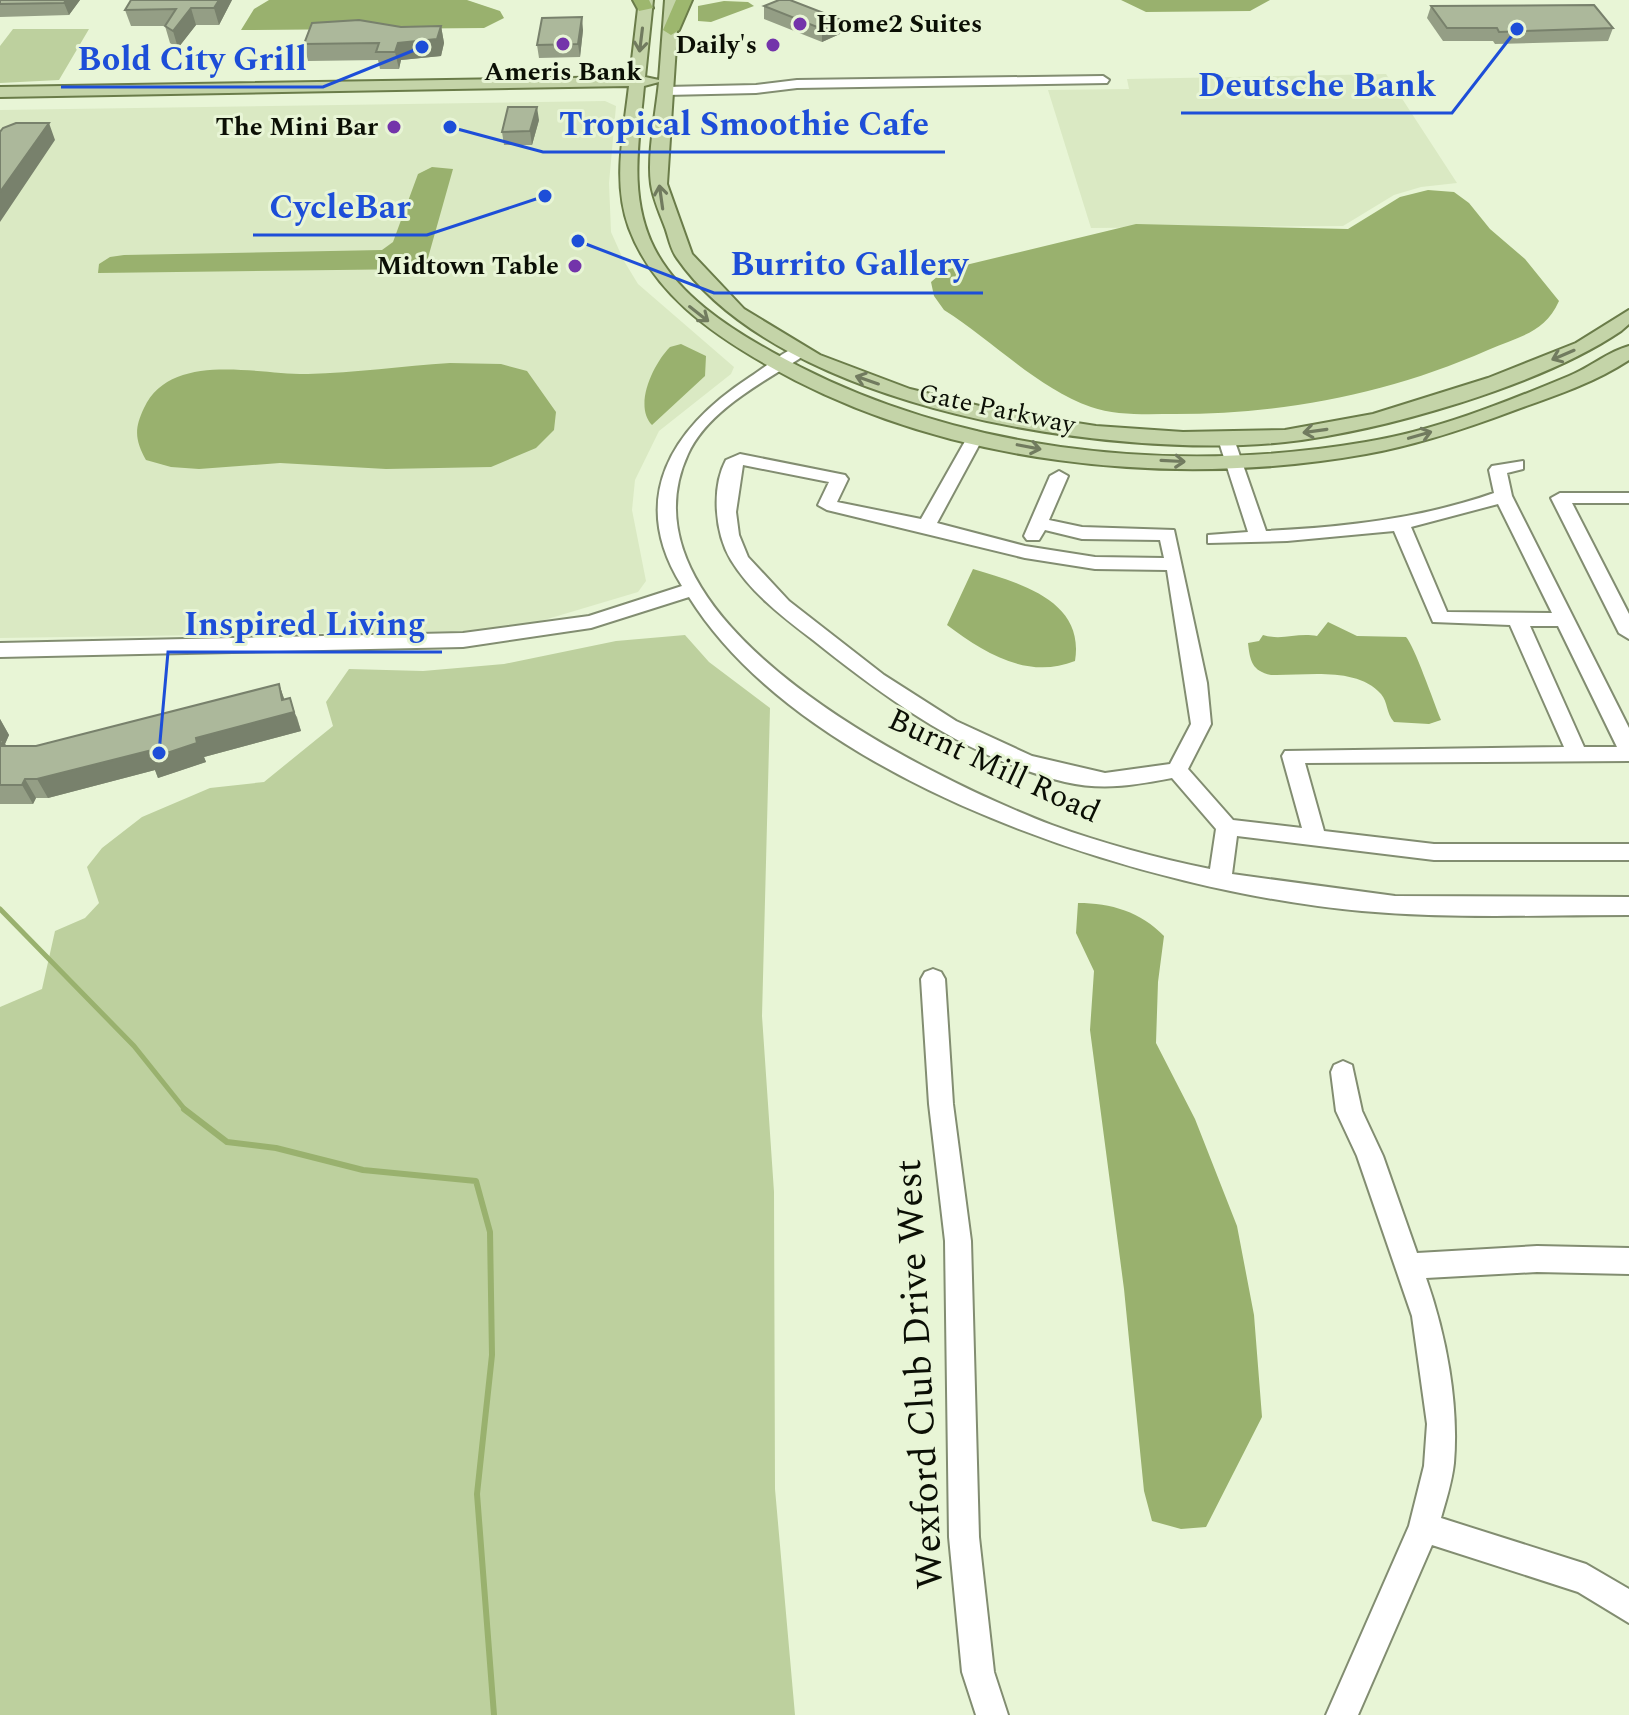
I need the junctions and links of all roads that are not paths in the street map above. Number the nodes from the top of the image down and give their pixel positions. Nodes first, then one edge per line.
1 (672, 0) edge
2 (684, 0) edge
3 (644, 3) edge
4 (671, 30) junction
5 (1103, 80) dead end
6 (500, 83) junction
7 (636, 86) junction
8 (666, 86) junction
9 (0, 92) edge
10 (464, 94) junction
11 (0, 104) edge
12 (1629, 315) edge
13 (802, 350) junction
14 (1629, 352) edge
15 (777, 367) junction
16 (976, 436) junction
17 (1226, 439) junction
18 (1233, 461) junction
19 (1517, 465) dead end
20 (1059, 476) dead end
21 (1503, 496) junction
22 (1629, 498) edge
23 (1038, 523) junction
24 (1400, 523) junction
25 (926, 526) junction
26 (1259, 537) junction
27 (1214, 539) dead end
28 (1025, 552) junction
29 (1175, 564) junction
30 (693, 589) junction
31 (1565, 620) junction
32 (1518, 621) junction
33 (1629, 633) edge
34 (0, 650) edge
35 (1629, 752) edge
36 (1577, 754) junction
37 (1177, 770) junction
38 (1227, 827) junction
39 (1316, 839) junction
40 (1629, 852) edge
41 (1220, 878) junction
42 (1629, 906) edge
43 (933, 979) dead end
44 (1343, 1072) dead end
45 (1629, 1261) edge
46 (1411, 1266) junction
47 (1424, 1528) junction
48 (1629, 1607) edge
49 (992, 1715) edge
50 (1342, 1715) edge

1 - 4 main road, Gate Parkway
2 - 4 highway
3 -> 7 main road, Gate Parkway
4 - 8 main road, Gate Parkway
5 - 8 street
6 - 7 main road
6 - 9 main road
6 - 10 main road
7 - 8 main road
7 - 10 main road
7 -> 15 main road, Gate Parkway
13 -> 8 main road, Gate Parkway
10 - 11 main road
12 -> 17 main road, Gate Parkway
13 - 15 street, Burnt Mill Road
17 -> 13 main road, Gate Parkway
18 -> 14 main road, Gate Parkway
15 - 16 main road, Gate Parkway
15 - 30 street, Burnt Mill Road
16 -> 18 main road, Gate Parkway
16 - 25 street
17 - 18 street
18 - 26 street
19 - 21 street
20 - 23 street
21 - 24 street
21 - 31 street
22 - 33 street
23 - 28 street
23 - 29 street
24 - 26 street
24 - 32 street
25 - 28 street
25 - 37 street
26 - 27 street
28 - 29 street
29 - 37 street
30 - 34 street
30 - 41 street, Burnt Mill Road
31 - 32 street
31 - 35 street
32 - 36 street
35 - 36 street
36 - 39 street
37 - 38 street
38 - 39 street
38 - 41 street
39 - 40 street
41 - 42 street, Burnt Mill Road
43 - 49 street, Wexford Club Drive West
44 - 46 street
45 - 46 street
46 - 47 street
47 - 48 street
47 - 50 street

